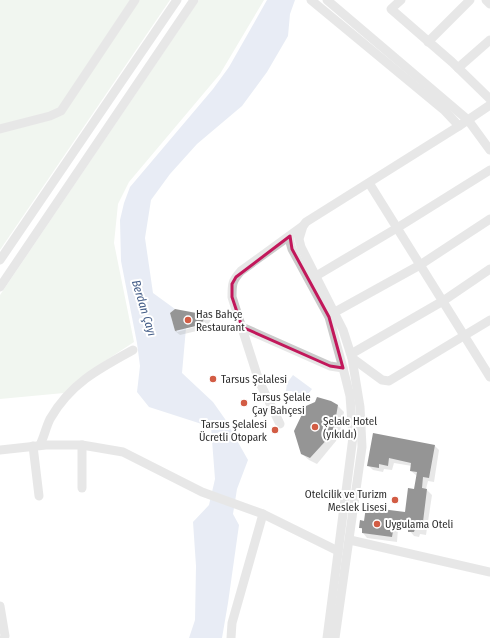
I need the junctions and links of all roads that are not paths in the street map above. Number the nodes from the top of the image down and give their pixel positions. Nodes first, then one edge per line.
1 (135, 0) edge
2 (177, 0) edge
3 (194, 0) edge
4 (311, 0) edge
5 (327, 0) edge
6 (401, 0) edge
7 (470, 0) edge
8 (486, 0) edge
9 (490, 4) edge
10 (490, 40) edge
11 (428, 42) junction
12 (458, 68) junction
13 (490, 99) edge
14 (490, 105) edge
15 (468, 120) junction
16 (459, 126) junction
17 (0, 129) edge
18 (490, 150) edge
19 (490, 170) edge
20 (369, 183) junction
21 (490, 219) edge
22 (303, 226) junction
23 (397, 228) junction
24 (290, 236) junction
25 (0, 260) edge
26 (420, 265) junction
27 (490, 269) edge
28 (316, 276) junction
29 (0, 287) edge
30 (443, 301) junction
31 (335, 312) junction
32 (490, 320) edge
33 (242, 327) junction
34 (465, 336) junction
35 (132, 350) dead end
36 (352, 356) junction
37 (344, 368) junction
38 (489, 372) edge
39 (280, 424) dead end
40 (82, 445) junction
41 (37, 446) junction
42 (0, 450) edge
43 (82, 488) dead end
44 (38, 496) dead end
45 (263, 514) junction
46 (350, 540) junction
47 (338, 551) junction
48 (490, 572) edge
49 (0, 606) edge
50 (4, 638) edge
51 (231, 638) edge
52 (327, 638) edge
53 (335, 638) edge

1 - 17 street
2 - 25 street
3 - 29 street
4 - 16 street
5 - 15 street
6 - 11 street
7 - 11 street
8 - 9 street
10 - 12 street
11 - 12 street
12 - 13 street
14 - 15 street
15 - 16 street
15 - 18 street
16 - 20 street
19 - 23 street
20 - 22 street
20 - 23 street
21 - 26 street
22 - 24 street
22 - 28 street
23 - 26 street
23 - 28 street
24 - 33 street
24 - 37 street
26 - 30 street
26 - 31 street
27 - 30 street
28 - 31 street
30 - 34 street
30 - 36 street
31 - 36 street
32 - 34 street
33 - 37 street
33 - 39 street
34 - 36 street
34 - 38 street
35 - 41 street
36 - 46 street
37 - 47 street
40 - 41 street
40 - 43 street
40 - 45 street
41 - 42 street
41 - 44 street
45 - 47 street
45 - 51 street
46 - 48 street
46 - 53 street
47 - 52 street
49 - 50 street

